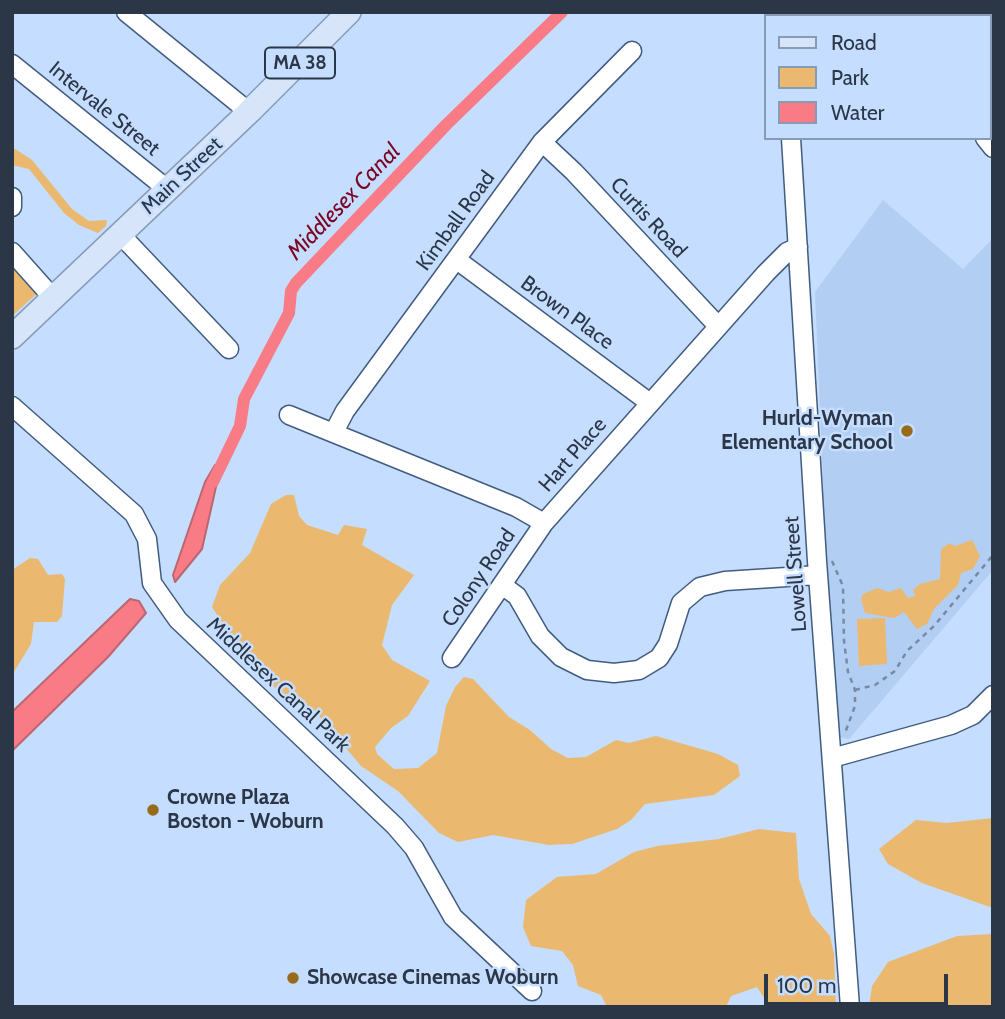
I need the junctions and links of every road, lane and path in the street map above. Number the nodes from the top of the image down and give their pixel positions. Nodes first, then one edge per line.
1 (126, 12) edge
2 (347, 13) edge
3 (632, 51) dead end
4 (12, 64) edge
5 (249, 112) junction
6 (791, 140) edge
7 (542, 142) junction
8 (167, 189) junction
9 (12, 197) edge
10 (12, 207) edge
11 (120, 234) junction
12 (798, 247) junction
13 (12, 253) edge
14 (457, 260) junction
15 (53, 298) junction
16 (718, 326) junction
17 (12, 337) edge
18 (229, 349) dead end
19 (650, 403) junction
20 (12, 406) edge
21 (289, 415) dead end
22 (334, 432) junction
23 (544, 523) junction
24 (993, 555) edge
25 (821, 568) junction
26 (502, 585) junction
27 (452, 659) dead end
28 (855, 690) junction
29 (990, 704) edge
30 (832, 758) junction
31 (532, 991) dead end
32 (850, 1007) edge

1 - 5 street
2 - 5 main road, Main Street / MA 38
3 - 7 street, Kimball Road
4 - 8 street, Intervale Street
5 - 8 main road, Main Street / MA 38
6 - 12 street, Lowell Street
7 - 14 street, Kimball Road
7 - 16 street, Curtis Road
8 - 11 main road, Main Street / MA 38
9 - 10 street
11 - 15 main road, Main Street / MA 38
11 - 18 street
12 - 16 street, Hart Place
12 - 25 street, Lowell Street
13 - 15 street
14 - 19 street, Brown Place
14 - 22 street, Kimball Road
15 - 17 main road, Main Street / MA 38
16 - 19 street, Hart Place
19 - 23 street, Hart Place
20 - 31 street, Middlesex Canal Park
21 - 22 street, Hart Place
22 - 23 street, Hart Place
23 - 26 street, Colony Road
24 - 28 path
25 - 26 street
25 - 28 path
25 - 30 street, Lowell Street
26 - 27 street, Colony Road
28 - 30 path
29 - 30 street
30 - 32 street, Lowell Street

